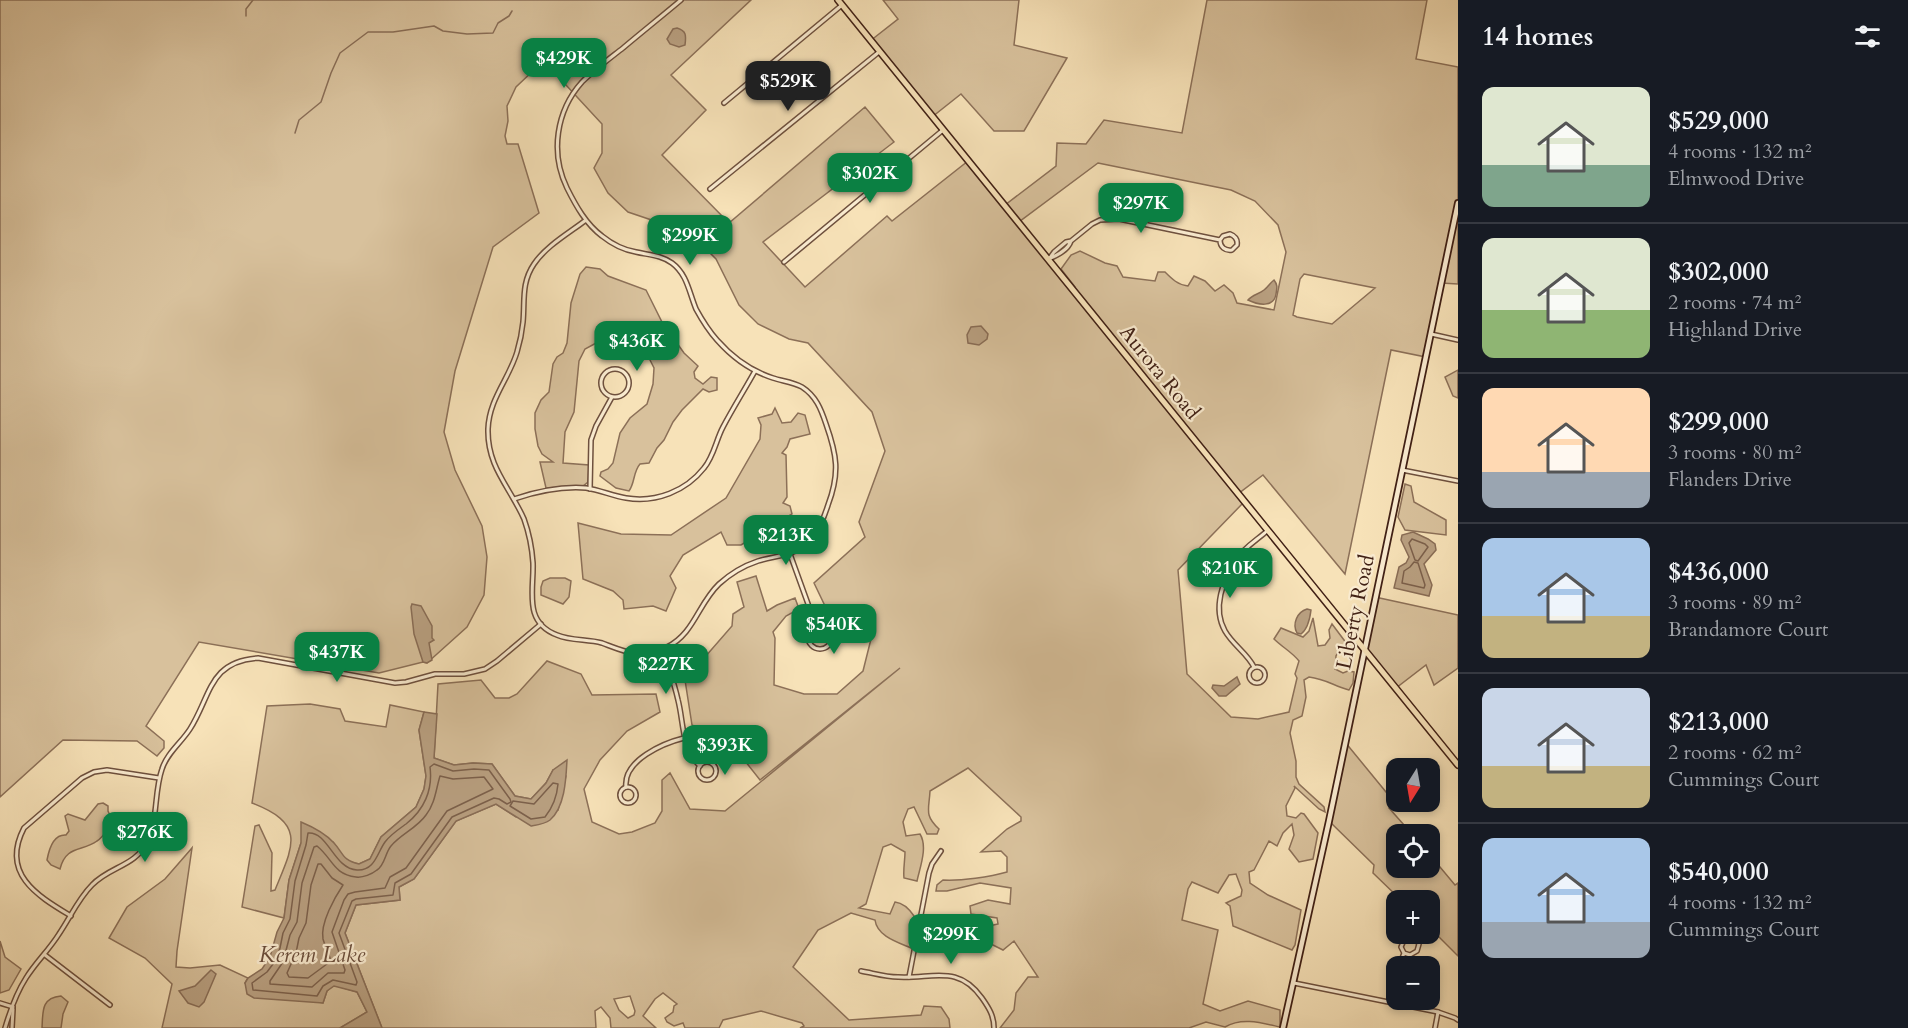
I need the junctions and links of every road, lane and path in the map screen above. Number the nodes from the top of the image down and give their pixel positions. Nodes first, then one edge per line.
1 (681, 0) edge
2 (840, 2) edge
3 (879, 52) junction
4 (724, 103) dead end
5 (943, 130) junction
6 (710, 189) dead end
7 (1458, 203) edge
8 (586, 220) junction
9 (1220, 240) junction
10 (1049, 259) junction
11 (784, 262) dead end
12 (1431, 334) junction
13 (1458, 340) edge
14 (755, 371) junction
15 (612, 397) junction
16 (1402, 470) junction
17 (1458, 481) edge
18 (590, 489) junction
19 (514, 499) junction
20 (1267, 531) junction
21 (790, 554) junction
22 (541, 624) junction
23 (816, 626) junction
24 (663, 649) junction
25 (1364, 649) junction
26 (1254, 667) junction
27 (684, 738) junction
28 (1458, 765) edge
29 (700, 766) junction
30 (159, 778) junction
31 (626, 787) junction
32 (941, 851) dead end
33 (12, 862) dead end
34 (13, 868) dead end
35 (15, 874) dead end
36 (19, 880) dead end
37 (72, 916) junction
38 (1404, 952) junction
39 (45, 956) junction
40 (1403, 956) edge
41 (861, 971) dead end
42 (909, 978) junction
43 (1293, 983) junction
44 (1386, 1001) edge
45 (0, 1003) edge
46 (110, 1005) dead end
47 (13, 1007) junction
48 (1429, 1010) edge
49 (1438, 1012) junction
50 (1458, 1020) edge
51 (5, 1028) edge
52 (12, 1028) edge
53 (994, 1028) edge
54 (1283, 1028) edge
55 (1435, 1028) edge

1 - 8 street
2 - 3 main road, Aurora Road
2 - 4 street
3 - 5 main road, Aurora Road
3 - 6 street
5 - 10 main road, Aurora Road
5 - 11 street
7 - 12 street, Liberty Road
8 - 14 street
8 - 19 street
9 - 9 street
9 - 10 street
10 - 20 main road, Aurora Road
12 - 13 street
12 - 16 street, Liberty Road
14 - 18 street
14 - 21 street
15 - 15 street
15 - 18 street
16 - 17 street
16 - 25 street, Liberty Road
18 - 19 street
19 - 22 street
20 - 25 main road, Aurora Road
20 - 26 street
21 - 23 street
21 - 24 street
22 - 24 street
22 - 30 street
23 - 23 street
24 - 27 street
25 - 28 main road, Aurora Road
25 - 43 street, Liberty Road
26 - 26 street
27 - 29 street
27 - 31 street
29 - 29 street
30 - 33 street
30 - 37 street
31 - 31 street
32 - 42 street
34 - 35 street
36 - 37 street
37 - 39 street
38 - 38 street
38 - 40 street
39 - 46 street
39 - 47 street
41 - 42 street
42 - 53 street
43 - 44 street
43 - 54 street, Liberty Road
45 - 47 street
47 - 51 street
47 - 52 street
48 - 49 street
49 - 50 street
49 - 55 street

